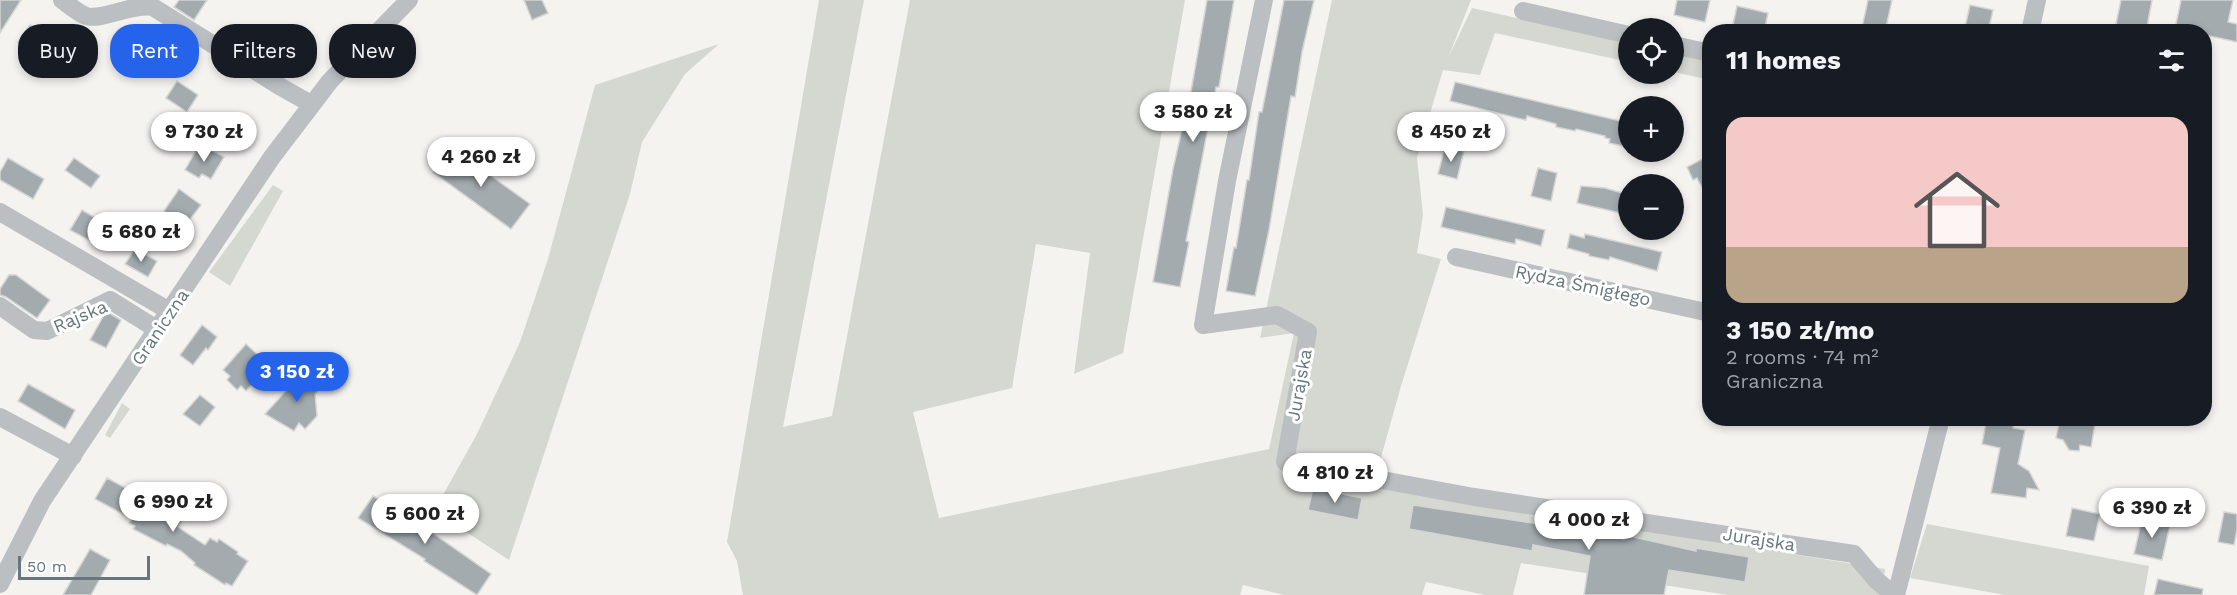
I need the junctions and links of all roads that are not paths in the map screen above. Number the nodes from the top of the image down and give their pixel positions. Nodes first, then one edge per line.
1 (62, 0) edge
2 (409, 0) edge
3 (1264, 0) edge
4 (2037, 0) edge
5 (1523, 11) dead end
6 (2032, 24) edge
7 (1618, 33) edge
8 (1684, 47) edge
9 (1702, 51) edge
10 (311, 104) junction
11 (0, 212) edge
12 (1456, 257) dead end
13 (0, 306) edge
14 (1702, 311) edge
15 (171, 312) junction
16 (158, 330) junction
17 (0, 417) edge
18 (1939, 426) edge
19 (73, 456) junction
20 (0, 584) edge
21 (1895, 595) edge

1 - 10 street
2 - 10 street, Graniczna
3 - 21 street, Jurajska
4 - 6 street
5 - 7 street
8 - 9 street
10 - 15 street, Graniczna
11 - 15 street
12 - 14 street, Rydza Śmigłego
13 - 16 street, Rajska
15 - 16 street, Graniczna
16 - 19 street, Graniczna
17 - 19 street
18 - 21 street, Jurajska
19 - 20 street, Graniczna

